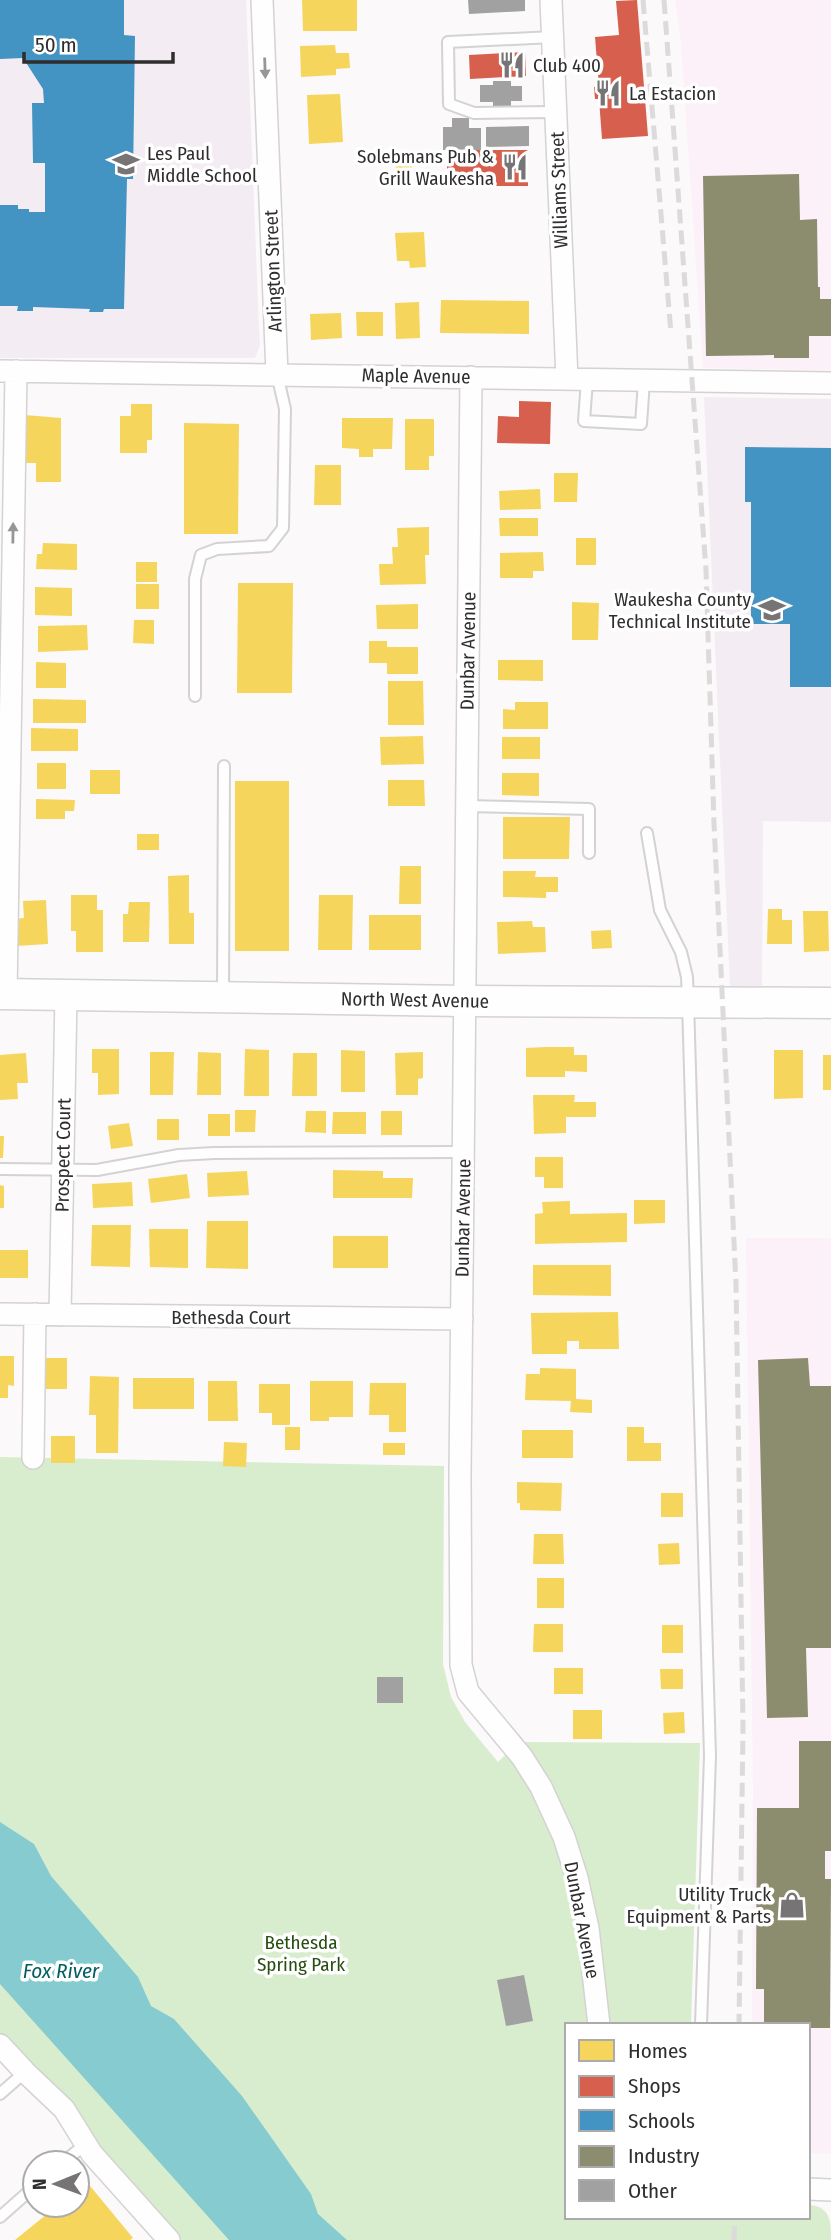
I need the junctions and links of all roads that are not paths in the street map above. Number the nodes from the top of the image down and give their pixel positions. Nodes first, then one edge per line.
1 (262, 0) edge
2 (551, 0) edge
3 (553, 37) junction
4 (556, 112) junction
5 (8, 371) edge
6 (277, 374) junction
7 (471, 377) junction
8 (577, 380) junction
9 (644, 381) junction
10 (831, 383) edge
11 (195, 696) dead end
12 (224, 766) dead end
13 (466, 806) junction
14 (647, 833) dead end
15 (589, 853) dead end
16 (3, 994) edge
17 (66, 995) junction
18 (223, 997) junction
19 (464, 1001) junction
20 (688, 1002) junction
21 (831, 1003) edge
22 (464, 1153) junction
23 (0, 1169) edge
24 (62, 1170) junction
25 (0, 1314) edge
26 (35, 1314) junction
27 (60, 1315) junction
28 (462, 1319) junction
29 (33, 1458) dead end
30 (599, 2023) edge
31 (701, 2023) edge
32 (0, 2045) edge
33 (25, 2072) junction
34 (0, 2094) edge
35 (86, 2144) junction
36 (80, 2149) edge
37 (810, 2189) edge
38 (831, 2190) edge
39 (21, 2198) edge
40 (0, 2217) edge
41 (169, 2240) edge

1 -> 6 street, Arlington Street
2 - 3 street, Williams Street
3 - 4 street, Williams Street
3 - 4 lane
4 - 8 street, Williams Street
5 - 6 street, Maple Avenue
16 -> 5 street
6 - 7 street, Maple Avenue
6 - 11 lane
7 - 8 street, Maple Avenue
7 - 13 street, Dunbar Avenue
8 - 9 street, Maple Avenue
8 - 9 lane
9 - 10 street, Maple Avenue
12 - 18 lane
13 - 15 lane
13 - 19 street, Dunbar Avenue
14 - 20 lane
16 - 17 street, North West Avenue
17 - 18 street, North West Avenue
17 - 24 street, Prospect Court
18 - 19 street, North West Avenue
19 - 20 street, North West Avenue
19 - 22 street, Dunbar Avenue
20 - 21 street, North West Avenue
20 - 31 lane
22 - 24 lane
22 - 28 street, Dunbar Avenue
23 - 24 lane
24 - 27 street, Prospect Court
25 - 26 street, Bethesda Court
26 - 27 street, Bethesda Court
26 - 29 street
27 - 28 street, Bethesda Court
28 - 30 street, Dunbar Avenue
32 - 33 street
33 - 34 lane
33 - 35 street
35 - 36 lane
35 - 41 street
37 - 38 street
39 - 40 lane

